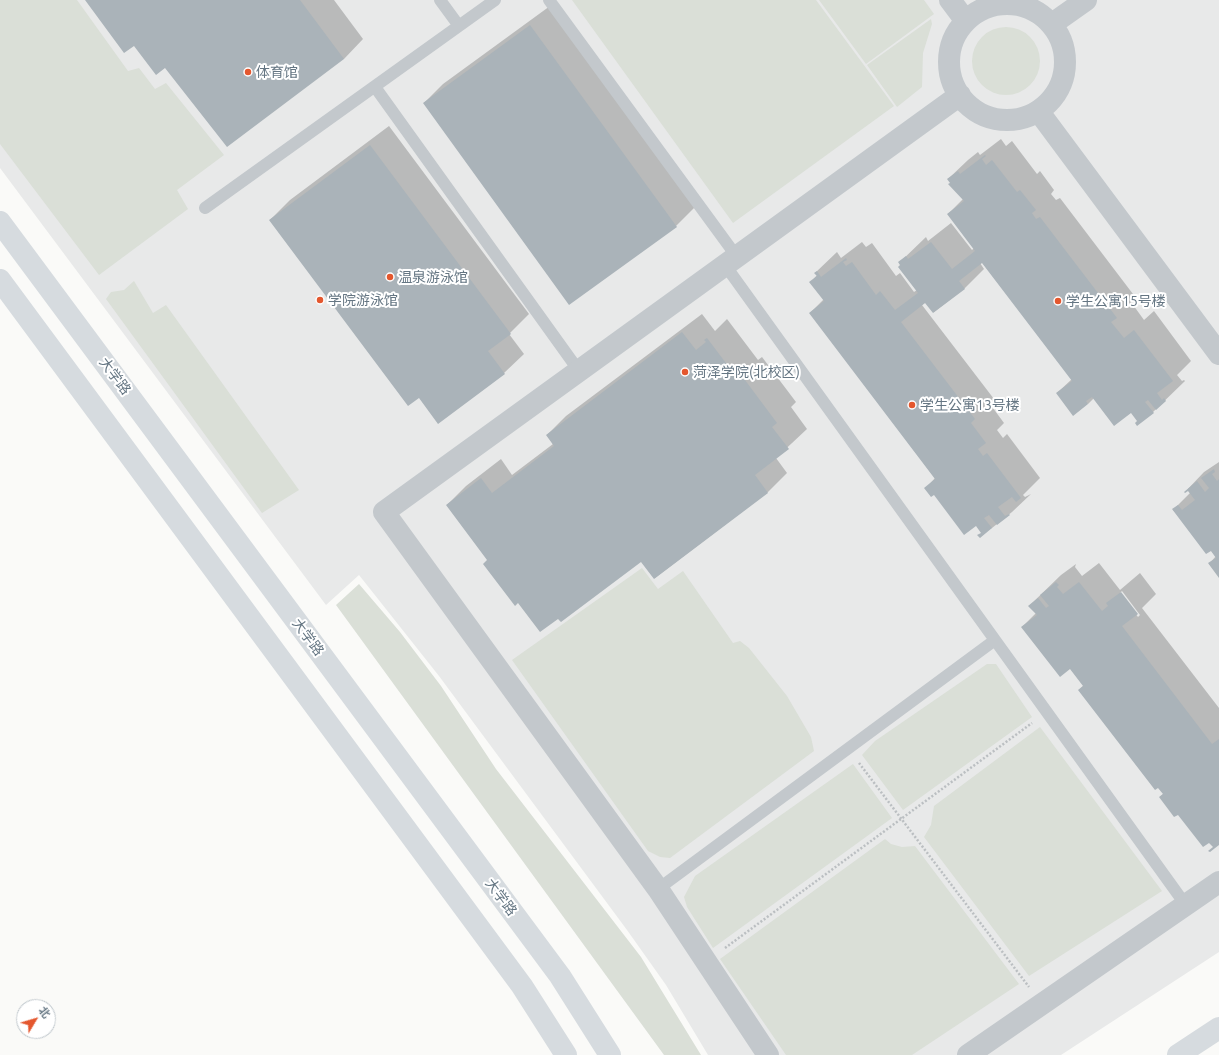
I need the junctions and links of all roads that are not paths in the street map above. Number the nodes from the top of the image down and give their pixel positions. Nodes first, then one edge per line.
1 (440, 0) edge
2 (495, 0) edge
3 (549, 0) edge
4 (950, 0) edge
5 (1086, 0) edge
6 (965, 20) junction
7 (1052, 24) junction
8 (459, 26) junction
9 (375, 87) junction
10 (960, 95) junction
11 (1039, 112) junction
12 (205, 208) dead end
13 (0, 222) edge
14 (731, 261) junction
15 (0, 280) edge
16 (1219, 354) edge
17 (579, 371) junction
18 (995, 640) junction
19 (1219, 882) edge
20 (658, 889) junction
21 (1185, 904) junction
22 (1219, 1028) edge
23 (566, 1055) edge
24 (610, 1055) edge
25 (768, 1055) edge
26 (968, 1055) edge
27 (1178, 1055) edge

1 - 8 lane
2 - 8 lane
3 - 14 lane
4 - 6 street
5 - 7 street
6 - 7 street
6 - 10 street
7 - 11 street
8 - 9 lane
9 - 12 lane
9 - 17 lane
10 - 11 street
10 - 14 street
11 - 16 street
13 - 24 main road, 大学路
14 - 17 street
14 - 18 lane
15 - 23 main road
17 - 20 street
18 - 20 lane
18 - 21 lane
19 - 21 street
20 - 25 street
21 - 26 street
22 - 27 main road

